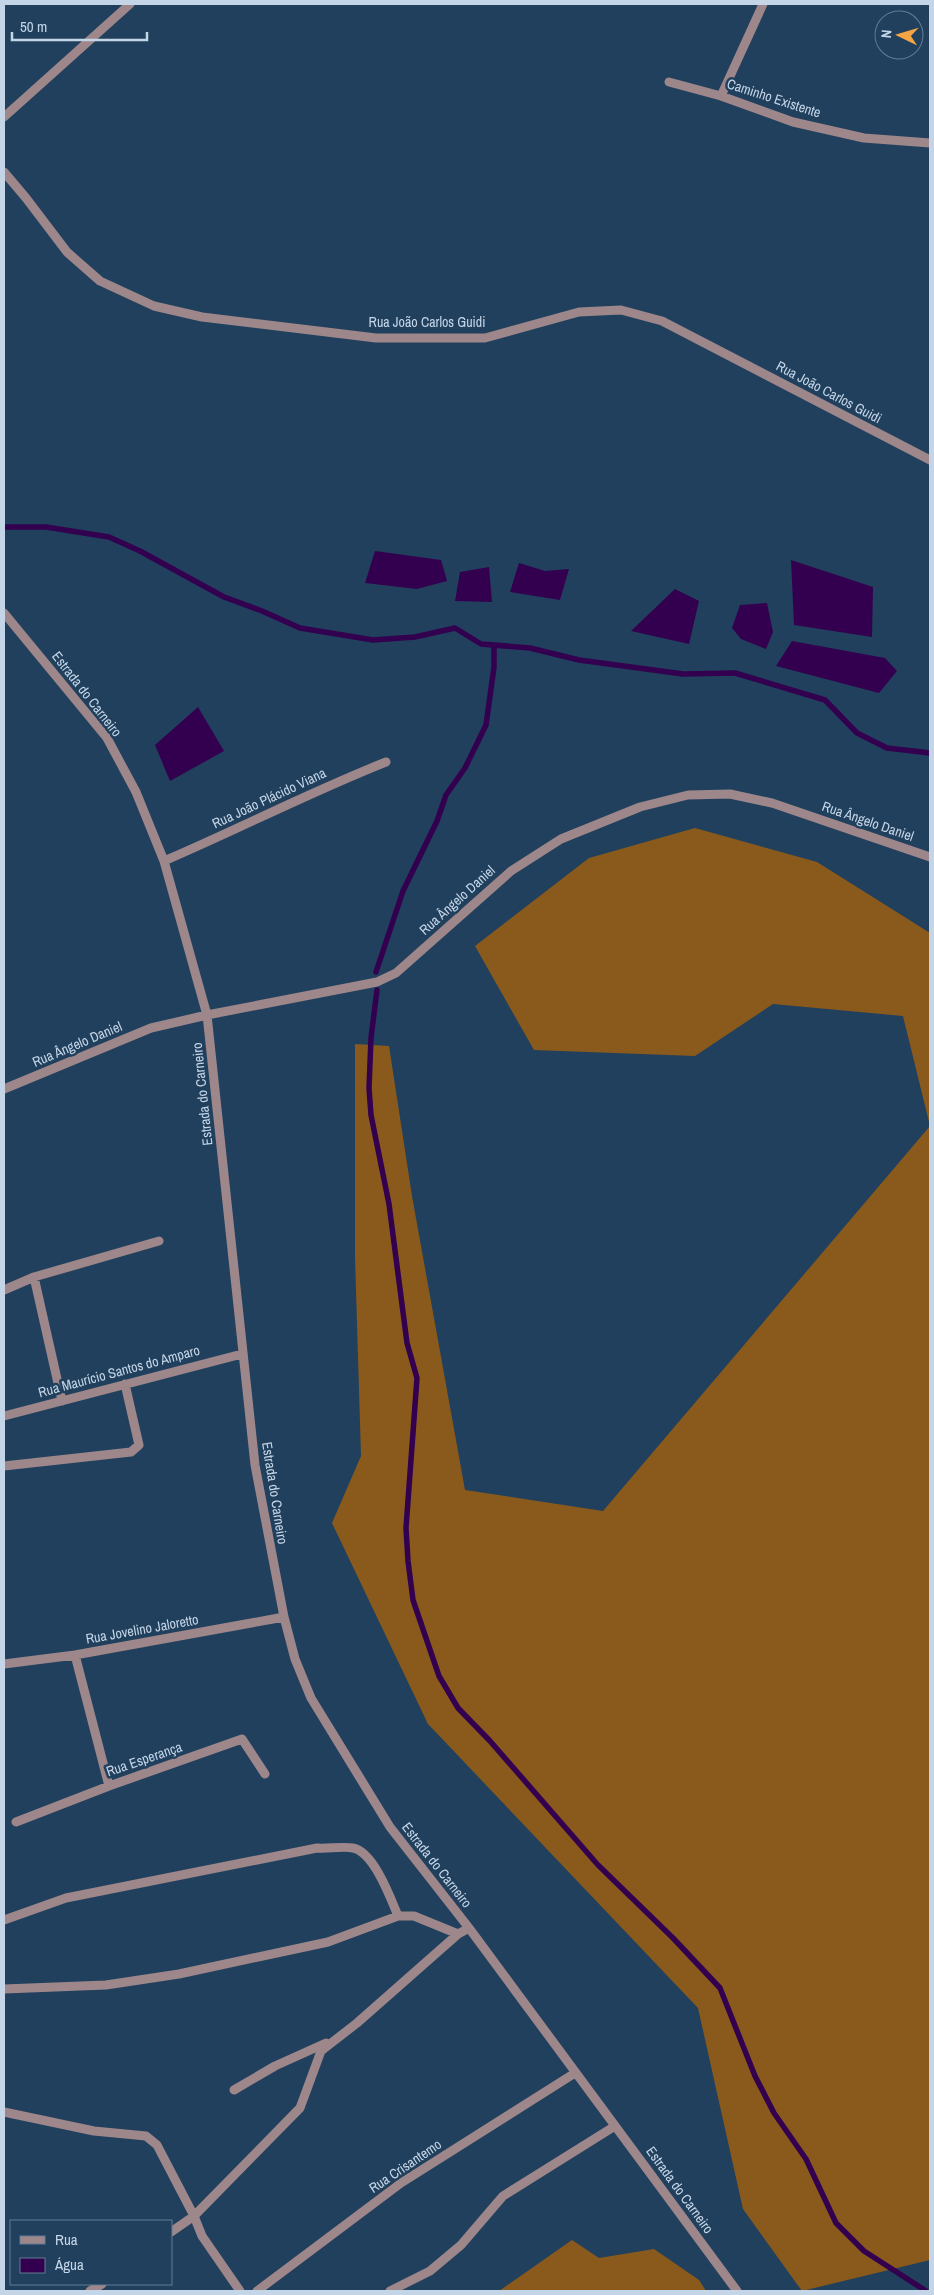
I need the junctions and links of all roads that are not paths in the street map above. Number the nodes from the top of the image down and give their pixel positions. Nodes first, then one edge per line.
1 (130, 4) edge
2 (763, 4) edge
3 (669, 82) dead end
4 (721, 96) junction
5 (4, 117) edge
6 (930, 143) edge
7 (4, 172) edge
8 (930, 460) edge
9 (5, 616) edge
10 (386, 762) dead end
11 (930, 857) edge
12 (164, 861) junction
13 (207, 1014) junction
14 (4, 1089) edge
15 (159, 1241) dead end
16 (34, 1277) junction
17 (4, 1290) edge
18 (242, 1354) junction
19 (125, 1384) junction
20 (62, 1400) junction
21 (4, 1416) edge
22 (4, 1466) edge
23 (284, 1617) junction
24 (76, 1655) junction
25 (4, 1664) edge
26 (266, 1774) dead end
27 (109, 1786) junction
28 (16, 1822) dead end
29 (398, 1916) junction
30 (4, 1920) edge
31 (469, 1928) junction
32 (458, 1934) junction
33 (4, 1989) edge
34 (333, 2040) junction
35 (576, 2073) junction
36 (234, 2090) dead end
37 (4, 2112) edge
38 (615, 2126) junction
39 (194, 2216) junction
40 (172, 2231) edge
41 (240, 2291) edge
42 (257, 2291) edge
43 (390, 2291) edge
44 (737, 2291) edge

1 - 5 street
2 - 4 street
3 - 4 street, Caminho Existente
4 - 6 street, Caminho Existente
7 - 8 street, Rua João Carlos Guidi
9 - 12 street, Estrada do Carneiro
10 - 12 street, Rua João Plácido Viana
11 - 13 street, Rua Ângelo Daniel
12 - 13 street, Estrada do Carneiro
13 - 14 street, Rua Ângelo Daniel
13 - 18 street, Estrada do Carneiro
15 - 16 street
16 - 17 street
16 - 20 street
18 - 19 street, Rua Maurício Santos do Amparo
18 - 23 street, Estrada do Carneiro
19 - 20 street, Rua Maurício Santos do Amparo
19 - 22 street
20 - 21 street, Rua Maurício Santos do Amparo
23 - 24 street, Rua Jovelino Jaloretto
23 - 31 street, Estrada do Carneiro
24 - 25 street, Rua Jovelino Jaloretto
24 - 27 street
26 - 27 street, Rua Esperança
27 - 28 street, Rua Esperança
29 - 30 street
29 - 32 street
29 - 33 street
31 - 32 street
31 - 35 street, Estrada do Carneiro
32 - 34 street
34 - 36 street
34 - 39 street
35 - 38 street, Estrada do Carneiro
35 - 42 street, Rua Crisantemo
37 - 39 street
38 - 43 street
38 - 44 street, Estrada do Carneiro
39 - 40 street
39 - 41 street

